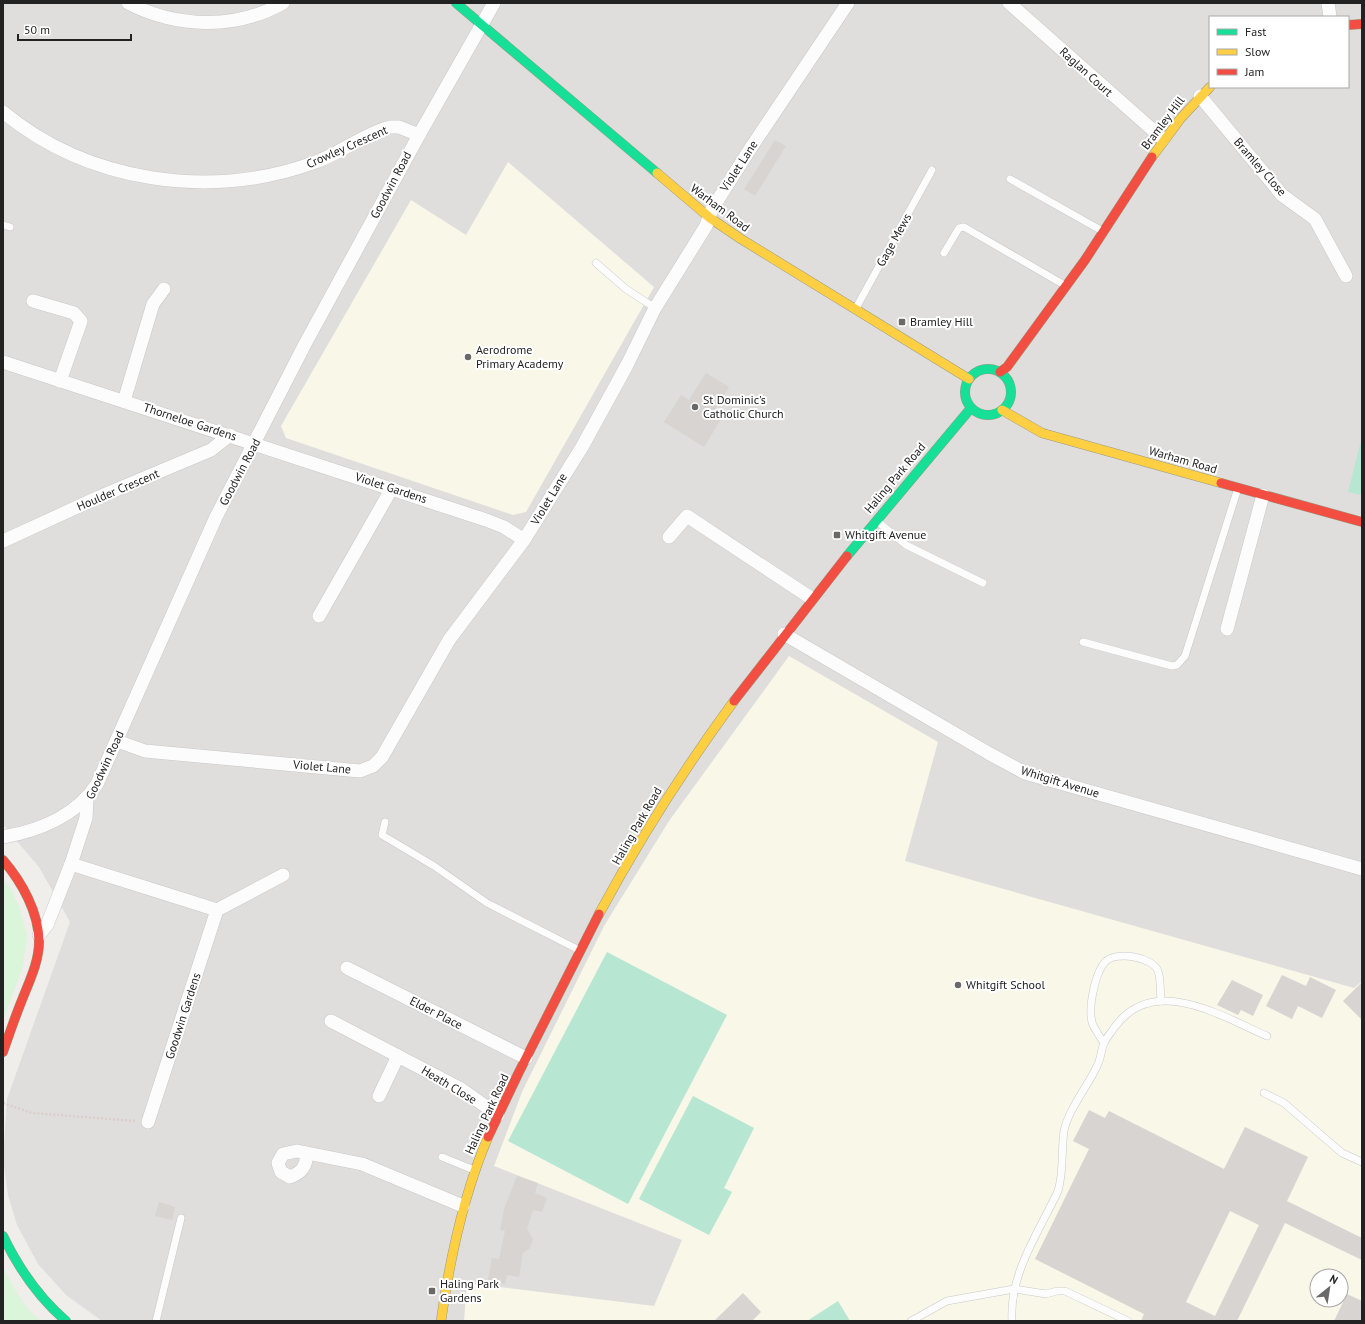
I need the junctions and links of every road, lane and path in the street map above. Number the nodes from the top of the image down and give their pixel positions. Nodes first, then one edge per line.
1 (128, 3) edge
2 (283, 3) edge
3 (456, 3) edge
4 (494, 3) edge
5 (848, 3) edge
6 (1009, 3) edge
7 (1328, 3) edge
8 (1330, 16) edge
9 (481, 24) junction
10 (1362, 24) edge
11 (1349, 26) edge
12 (1209, 88) edge
13 (1200, 96) junction
14 (3, 112) edge
15 (419, 134) junction
16 (1163, 139) junction
17 (932, 170) dead end
18 (1010, 179) dead end
19 (710, 218) junction
20 (3, 225) edge
21 (10, 227) dead end
22 (1104, 232) junction
23 (944, 253) dead end
24 (596, 263) dead end
25 (1346, 276) dead end
26 (1066, 286) junction
27 (164, 289) dead end
28 (33, 301) dead end
29 (655, 308) junction
30 (855, 310) junction
31 (3, 362) edge
32 (1000, 372) junction
33 (969, 379) junction
34 (60, 381) junction
35 (124, 401) junction
36 (971, 408) junction
37 (1002, 410) junction
38 (230, 435) junction
39 (255, 444) junction
40 (392, 488) junction
41 (1238, 488) junction
42 (1263, 495) junction
43 (876, 520) junction
44 (1362, 522) edge
45 (669, 537) dead end
46 (524, 540) junction
47 (3, 541) edge
48 (983, 583) dead end
49 (811, 598) junction
50 (319, 616) dead end
51 (1227, 629) dead end
52 (784, 634) junction
53 (1083, 642) dead end
54 (117, 741) junction
55 (86, 798) junction
56 (385, 822) dead end
57 (3, 838) edge
58 (3, 860) edge
59 (71, 864) junction
60 (1362, 869) edge
61 (283, 875) dead end
62 (216, 910) junction
63 (39, 935) junction
64 (581, 951) junction
65 (347, 968) dead end
66 (1161, 1001) junction
67 (331, 1022) dead end
68 (1268, 1036) dead end
69 (1104, 1043) junction
70 (3, 1052) edge
71 (398, 1056) junction
72 (526, 1058) junction
73 (1264, 1093) dead end
74 (379, 1096) dead end
75 (3, 1103) edge
76 (498, 1115) junction
77 (148, 1122) joint
78 (307, 1153) dead end
79 (442, 1157) dead end
80 (1362, 1162) edge
81 (474, 1170) junction
82 (463, 1206) junction
83 (181, 1218) dead end
84 (3, 1236) edge
85 (1014, 1289) junction
86 (66, 1321) edge
87 (156, 1321) edge
88 (440, 1321) edge
89 (911, 1321) edge
90 (1012, 1321) edge
91 (1128, 1321) edge

1 - 2 street
3 - 9 street, Warham Road
4 - 9 street, Goodwin Road
5 - 19 street, Violet Lane
6 - 16 street, Raglan Court
7 - 8 street
9 - 15 street, Goodwin Road
9 - 19 street, Warham Road
10 - 11 street
12 - 13 street, Bramley Hill
13 - 16 street, Bramley Hill
13 - 25 street, Bramley Close
14 - 15 street, Crowley Crescent
15 - 39 street, Goodwin Road
16 - 22 street, Bramley Hill
17 - 30 lane, Gage Mews
18 - 22 lane
19 - 29 street, Violet Lane
19 - 30 street, Warham Road
20 - 21 lane
22 - 26 street, Bramley Hill
23 - 26 lane
24 - 29 lane
26 - 32 street, Bramley Hill
27 - 35 street
28 - 34 street
29 - 46 street, Violet Lane
30 - 33 street, Warham Road
31 - 34 street, Thorneloe Gardens
32 - 33 street
32 - 37 street
33 - 36 street
34 - 35 street, Thorneloe Gardens
35 - 38 street, Thorneloe Gardens
36 - 37 street
36 - 43 street, Haling Park Road
37 - 41 street, Warham Road
38 - 39 street, Thorneloe Gardens
38 - 47 street, Houlder Crescent
39 - 40 street, Violet Gardens
39 - 54 street, Goodwin Road
40 - 46 street, Violet Gardens
40 - 50 street
41 - 42 street, Warham Road
41 - 53 lane
42 - 44 street, Warham Road
42 - 51 street
43 - 48 lane
43 - 49 street, Haling Park Road
45 - 49 street
46 - 54 street, Violet Lane
49 - 52 street, Haling Park Road
52 - 60 street, Whitgift Avenue
52 - 64 street, Haling Park Road
54 - 55 street, Goodwin Road
55 - 57 street
55 - 59 street, Goodwin Road
56 - 64 lane
58 - 63 street
59 - 62 street
59 - 63 street, Goodwin Road
61 - 62 street
62 - 77 street, Goodwin Gardens
63 - 70 street
64 - 72 street, Haling Park Road
65 - 72 street, Elder Place
66 - 68 lane
66 - 69 lane
66 - 69 lane
67 - 71 street, Heath Close
69 - 85 lane
71 - 74 street
71 - 76 street, Heath Close
72 - 76 street, Haling Park Road
73 - 80 lane
75 - 77 path
76 - 81 street, Haling Park Road
78 - 82 street
79 - 81 lane
81 - 82 street, Haling Park Road
82 - 88 street, Haling Park Road
83 - 87 lane
84 - 86 street
85 - 89 lane
85 - 90 lane
85 - 91 lane

